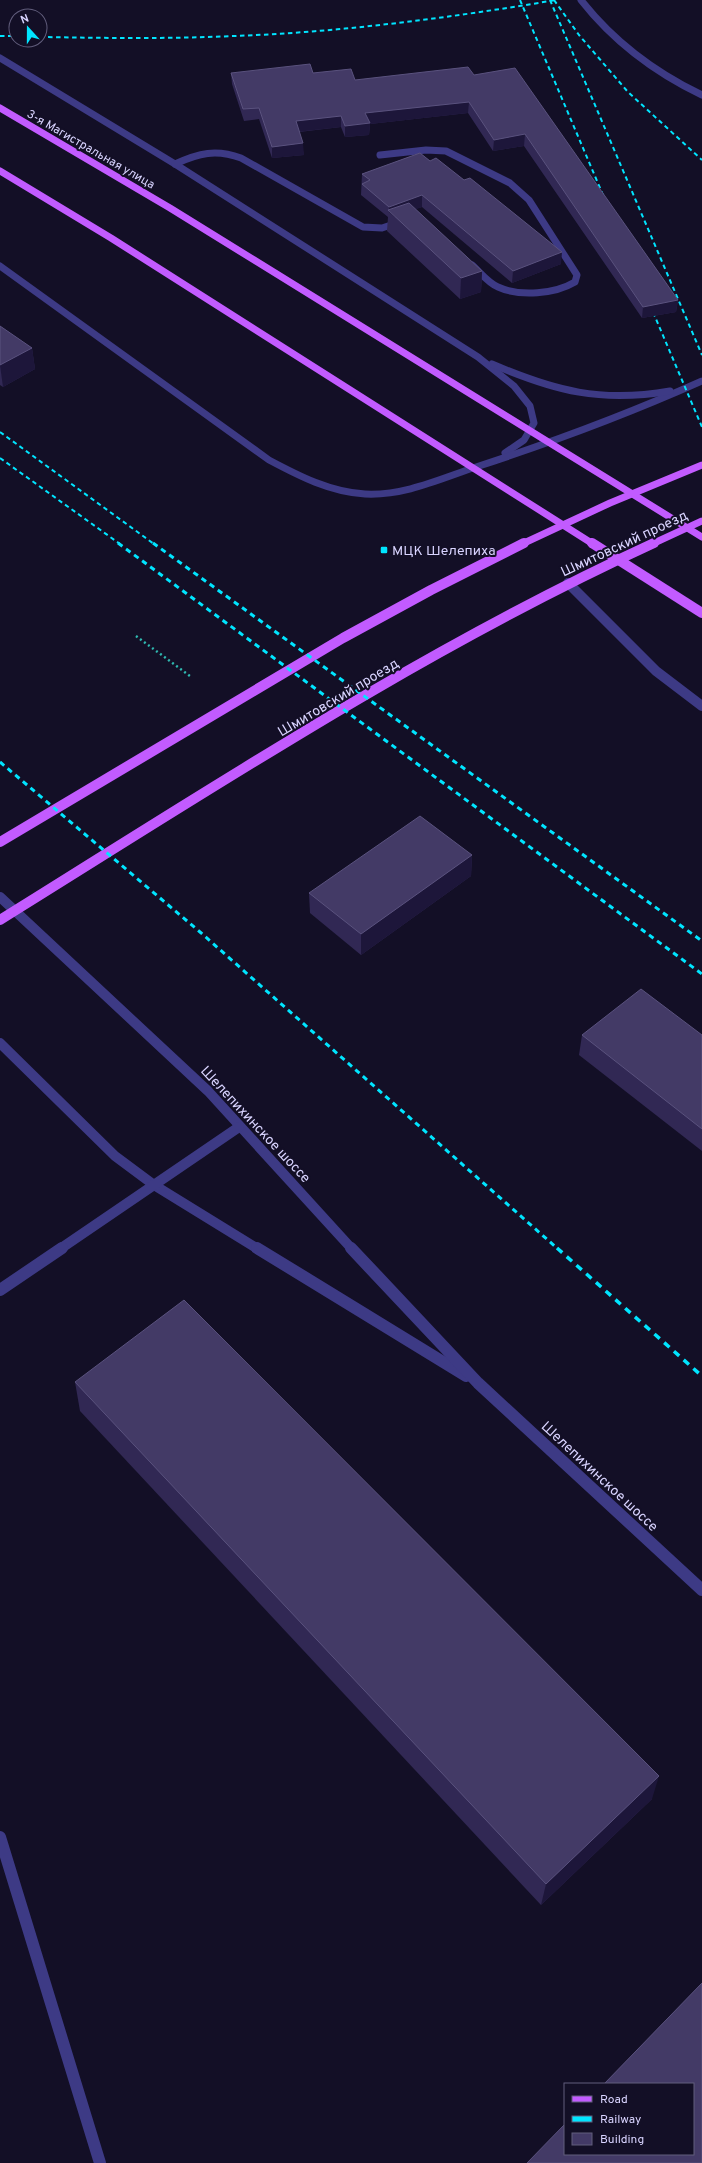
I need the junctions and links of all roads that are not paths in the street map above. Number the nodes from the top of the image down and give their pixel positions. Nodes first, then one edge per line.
1 (582, 0) edge
2 (0, 58) edge
3 (702, 95) edge
4 (0, 108) edge
5 (380, 155) dead end
6 (175, 164) junction
7 (0, 171) edge
8 (408, 220) edge
9 (468, 262) edge
10 (0, 266) edge
11 (478, 357) junction
12 (702, 381) edge
13 (690, 387) junction
14 (493, 461) junction
15 (702, 465) edge
16 (702, 521) edge
17 (702, 537) edge
18 (568, 583) junction
19 (702, 613) edge
20 (702, 706) edge
21 (0, 842) edge
22 (0, 897) edge
23 (0, 920) edge
24 (0, 1043) edge
25 (239, 1128) junction
26 (154, 1185) junction
27 (0, 1290) edge
28 (478, 1383) junction
29 (702, 1590) edge
30 (0, 1836) edge
31 (100, 2163) edge

1 - 3 street
2 - 6 street
4 - 17 main road, 3-я Магистральная улица
5 - 9 street
6 - 8 street
6 - 11 street
7 - 19 main road
10 - 14 street
11 - 13 street
11 - 14 street
12 - 13 street
13 - 14 street
15 - 21 main road
16 - 18 main road, Шмитовский проезд
18 - 20 street
18 - 23 main road, Шмитовский проезд
22 - 25 street, Шелепихинское шоссе
24 - 26 street, Шелепихинское шоссе
25 - 26 street
25 - 28 street, Шелепихинское шоссе
26 - 27 street
26 - 28 street, Шелепихинское шоссе
28 - 29 street, Шелепихинское шоссе
30 - 31 street

